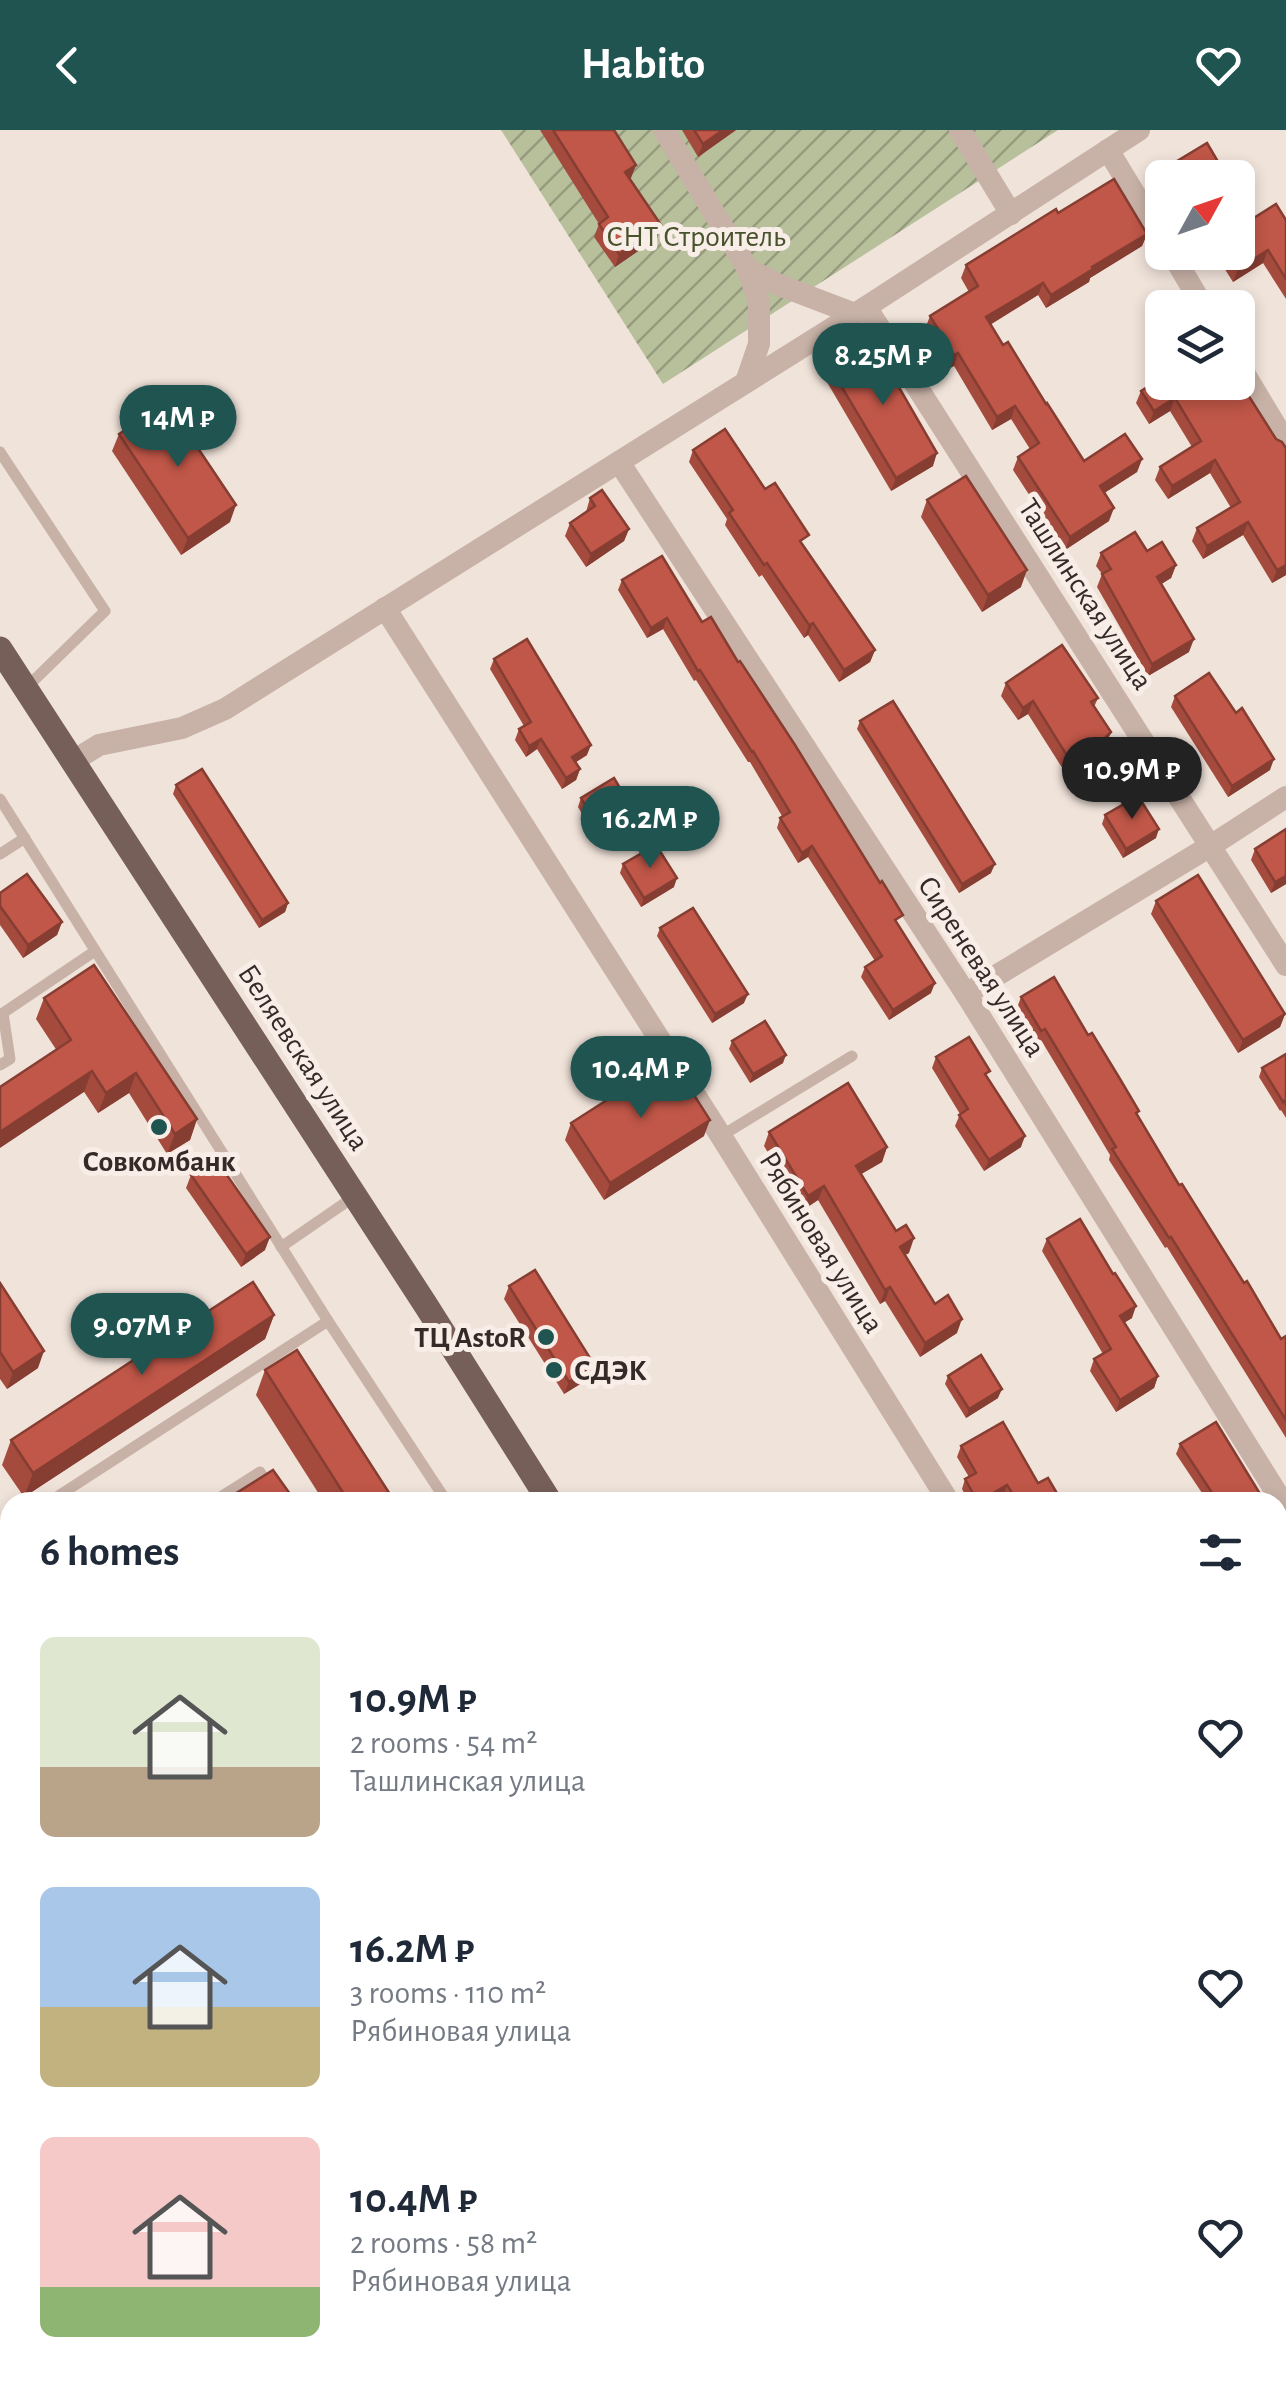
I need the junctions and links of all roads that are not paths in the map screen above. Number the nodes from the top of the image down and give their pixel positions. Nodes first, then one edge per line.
1 (664, 130) edge
2 (960, 130) edge
3 (1139, 130) edge
4 (1108, 150) junction
5 (1145, 211) edge
6 (1011, 214) junction
7 (748, 269) junction
8 (861, 310) junction
9 (746, 382) junction
10 (1255, 391) edge
11 (1286, 443) edge
12 (0, 452) edge
13 (619, 462) junction
14 (385, 608) junction
15 (0, 648) edge
16 (26, 688) junction
17 (73, 761) junction
18 (0, 798) edge
19 (1286, 798) edge
20 (25, 838) junction
21 (1212, 845) junction
22 (0, 854) edge
23 (95, 951) junction
24 (1286, 965) edge
25 (966, 994) junction
26 (852, 1056) dead end
27 (0, 1065) edge
28 (721, 1136) junction
29 (355, 1196) junction
30 (281, 1247) junction
31 (328, 1320) junction
32 (64, 1492) edge
33 (229, 1492) edge
34 (273, 1492) edge
35 (440, 1492) edge
36 (544, 1492) edge
37 (943, 1492) edge
38 (1276, 1492) edge

1 - 7 street
2 - 6 street
3 - 4 street
4 - 5 street
4 - 6 street
6 - 8 street
7 - 8 street
7 - 9 street
8 - 9 street
8 - 21 street, Ташлинская улица
9 - 13 street
10 - 11 street
12 - 16 lane
13 - 14 street
13 - 25 street, Сиреневая улица
14 - 17 street
14 - 28 street, Рябиновая улица
15 - 16 main road, Беляевская улица
16 - 17 main road, Беляевская улица
17 - 29 main road, Беляевская улица
18 - 20 lane
19 - 21 street
20 - 22 lane
20 - 23 lane
21 - 24 street, Ташлинская улица
21 - 25 street
23 - 27 lane
23 - 30 lane
25 - 38 street, Сиреневая улица
26 - 28 lane
28 - 37 street, Рябиновая улица
29 - 30 lane
29 - 36 main road, Беляевская улица
30 - 31 lane
31 - 32 lane
31 - 35 lane
33 - 34 lane

